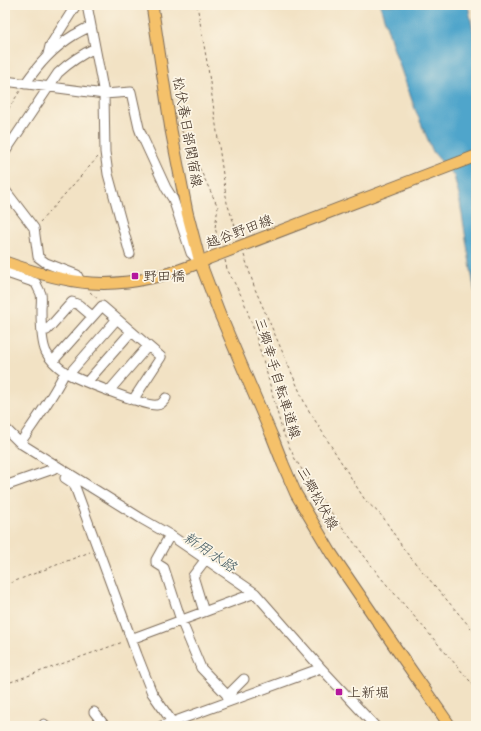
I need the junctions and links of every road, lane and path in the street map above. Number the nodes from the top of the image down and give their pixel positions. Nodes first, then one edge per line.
1 (64, 5) edge
2 (87, 5) edge
3 (152, 5) edge
4 (197, 5) edge
5 (75, 7) edge
6 (64, 25) junction
7 (92, 27) junction
8 (76, 34) junction
9 (95, 48) junction
10 (47, 56) junction
11 (5, 81) edge
12 (25, 84) junction
13 (48, 87) junction
14 (104, 94) junction
15 (5, 114) edge
16 (178, 121) dead end
17 (5, 152) edge
18 (476, 156) edge
19 (97, 158) dead end
20 (5, 190) edge
21 (34, 228) junction
22 (239, 239) dead end
23 (222, 249) dead end
24 (244, 253) dead end
25 (130, 254) dead end
26 (224, 256) dead end
27 (203, 261) junction
28 (8, 264) edge
29 (80, 282) junction
30 (88, 291) dead end
31 (98, 299) dead end
32 (92, 316) junction
33 (117, 319) junction
34 (42, 331) junction
35 (131, 332) junction
36 (148, 346) junction
37 (53, 362) junction
38 (67, 373) junction
39 (87, 382) junction
40 (110, 391) junction
41 (166, 398) dead end
42 (133, 400) junction
43 (5, 428) edge
44 (20, 443) junction
45 (54, 468) junction
46 (5, 486) edge
47 (170, 535) junction
48 (98, 549) junction
49 (206, 559) junction
50 (5, 585) edge
51 (255, 593) junction
52 (204, 612) junction
53 (181, 620) junction
54 (476, 634) edge
55 (131, 639) junction
56 (318, 668) junction
57 (244, 679) dead end
58 (5, 684) edge
59 (476, 688) edge
60 (228, 699) junction
61 (94, 712) dead end
62 (174, 724) edge
63 (105, 726) edge
64 (162, 726) edge
65 (375, 726) edge
66 (450, 726) edge

1 - 5 street
2 - 7 street
3 - 27 main road, 松伏春日部関宿線
4 - 22 path
5 - 6 street
6 - 8 street
6 - 10 street
7 - 8 street
7 - 9 street
8 - 10 street
9 - 13 street
9 - 14 street
10 - 12 street
11 - 12 street
12 - 13 street
12 - 15 path
13 - 14 street
13 - 17 street
14 - 25 street
14 - 27 street
16 - 23 path
18 - 27 main road, 越谷野田線, bridge
19 - 21 path
20 - 21 street
21 - 29 street
24 - 54 path
26 - 59 path, 三郷幸手自転車道線
27 - 29 main road, 越谷野田線
27 - 66 main road, 三郷松伏線
28 - 29 main road, 越谷野田線
28 - 34 street
30 - 31 path
32 - 33 street
32 - 34 street
32 - 37 street
33 - 35 street
33 - 38 street
34 - 37 street
35 - 36 street
35 - 39 street
36 - 40 street
36 - 42 street
37 - 38 street
38 - 39 street
38 - 44 street
39 - 40 street
40 - 42 street
41 - 42 street
43 - 44 street
44 - 45 street
45 - 46 street
45 - 47 street
45 - 48 street
47 - 49 street
47 - 53 street
48 - 50 path
48 - 55 street
49 - 51 street
49 - 52 street
51 - 52 street
51 - 56 street
52 - 53 street
53 - 55 street
53 - 60 street
55 - 58 path
55 - 62 street
56 - 60 street
56 - 65 street
57 - 60 street
60 - 62 street
61 - 63 street
62 - 64 street

